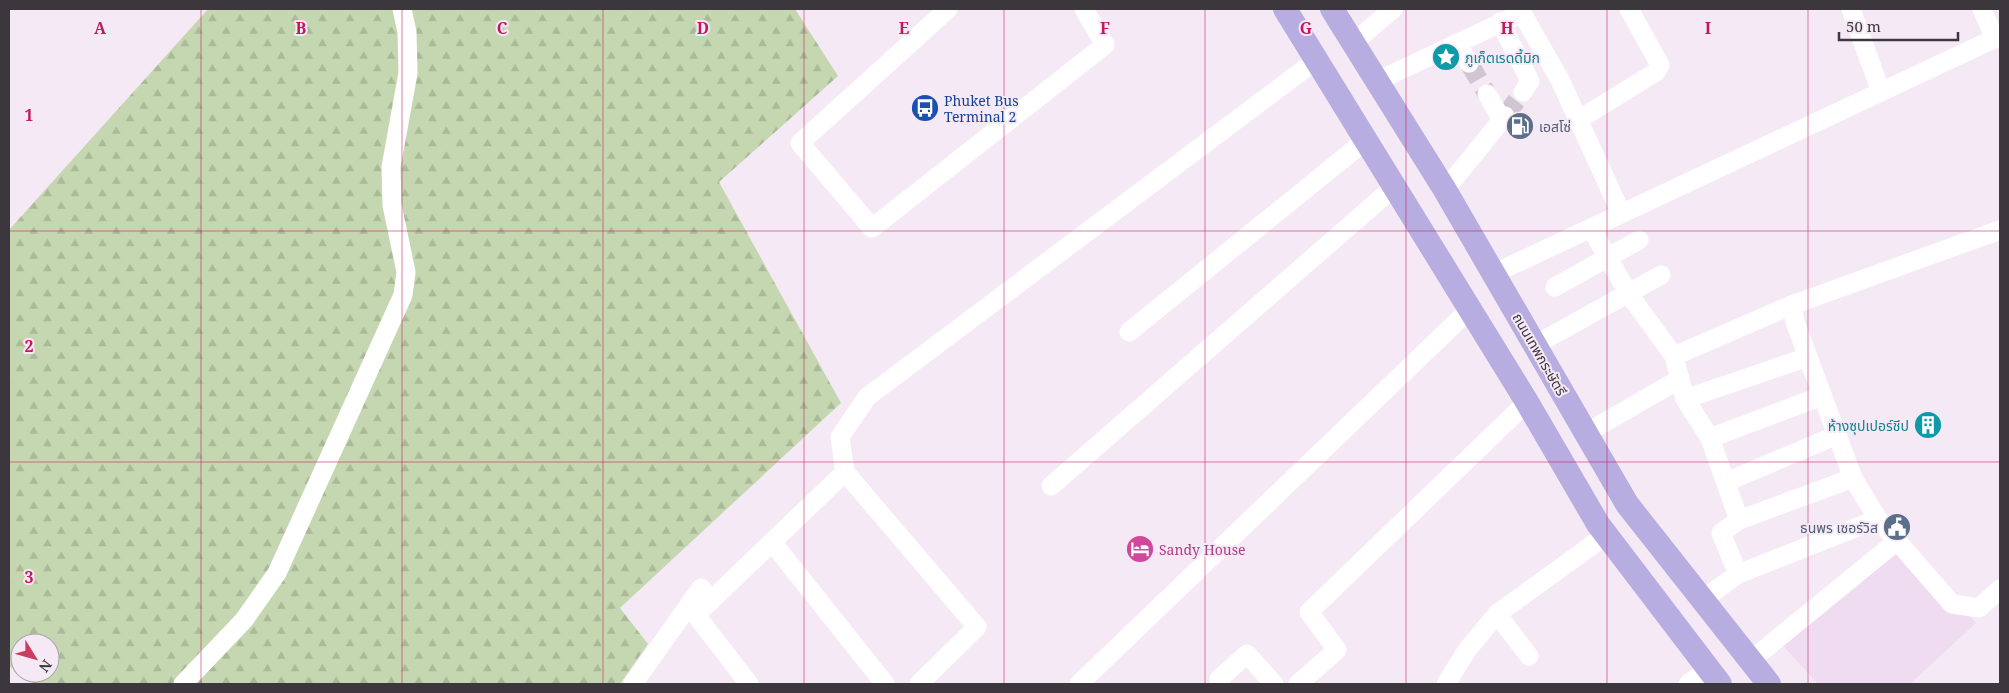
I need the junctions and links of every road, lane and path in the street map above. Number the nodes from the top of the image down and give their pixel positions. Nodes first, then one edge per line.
1 (402, 9) edge
2 (948, 9) edge
3 (1084, 9) edge
4 (1285, 9) edge
5 (1332, 9) edge
6 (1393, 9) edge
7 (1628, 9) edge
8 (1851, 9) edge
9 (1982, 9) edge
10 (1526, 11) edge
11 (1500, 22) junction
12 (1998, 37) edge
13 (1352, 43) junction
14 (1457, 43) junction
15 (1315, 61) junction
16 (1469, 63) tunnel mouth
17 (1377, 81) junction
18 (1523, 92) tunnel mouth
19 (1881, 92) junction
20 (1487, 94) tunnel mouth
21 (1578, 120) junction
22 (1365, 141) junction
23 (1394, 188) junction
24 (1445, 190) junction
25 (1621, 213) junction
26 (1591, 228) junction
27 (2000, 230) edge
28 (1640, 240) dead end
29 (1607, 257) junction
30 (1494, 274) junction
31 (1661, 275) dead end
32 (1555, 287) dead end
33 (1628, 293) junction
34 (1792, 305) junction
35 (1469, 310) junction
36 (1129, 332) dead end
37 (1535, 345) junction
38 (1674, 356) junction
39 (1808, 357) junction
40 (1680, 379) junction
41 (1822, 396) junction
42 (1685, 399) junction
43 (1527, 402) junction
44 (1586, 432) junction
45 (1837, 435) junction
46 (1710, 438) junction
47 (845, 472) junction
48 (1853, 478) junction
49 (1726, 482) junction
50 (1051, 486) dead end
51 (1878, 519) junction
52 (1739, 520) junction
53 (1606, 535) junction
54 (1897, 541) junction
55 (772, 542) junction
56 (1738, 574) junction
57 (2000, 589) edge
58 (712, 600) junction
59 (1702, 600) junction
60 (1497, 614) junction
61 (1529, 656) dead end
62 (1750, 661) junction
63 (1714, 676) edge
64 (1219, 679) dead end
65 (183, 684) edge
66 (633, 684) edge
67 (749, 684) edge
68 (885, 684) edge
69 (919, 684) edge
70 (1079, 684) edge
71 (1274, 684) edge
72 (1298, 684) edge
73 (1446, 684) edge
74 (1688, 684) edge
75 (1769, 684) edge

1 - 65 street
2 - 3 street
4 - 15 main road
5 - 13 main road, ถนนเทพกระษัตรี
6 - 13 street
7 - 21 street
8 - 19 street
9 - 12 street
10 - 11 street
10 - 21 street
11 - 14 street
11 - 18 street
12 - 19 street
13 - 17 main road, ถนนเทพกระษัตรี
14 - 16 street
14 - 17 street
15 - 22 main road
15 - 47 street
17 - 24 main road, ถนนเทพกระษัตรี
19 - 25 street
20 - 24 street
21 - 25 street
22 - 23 main road
22 - 36 street
23 - 35 main road
23 - 50 street
24 - 30 main road, ถนนเทพกระษัตรี
25 - 26 street
26 - 29 street
26 - 30 street
27 - 34 street
28 - 29 street
29 - 32 street
29 - 33 street
30 - 37 main road, ถนนเทพกระษัตรี
31 - 33 street
33 - 37 street
33 - 38 street
34 - 38 street
34 - 39 street
35 - 43 main road
35 - 70 street
37 - 44 main road, ถนนเทพกระษัตรี
38 - 40 street
39 - 41 street
39 - 42 street
40 - 42 street
40 - 44 street
41 - 45 street
41 - 46 street
42 - 46 street
43 - 53 main road
43 - 72 street
44 - 59 main road, ถนนเทพกระษัตรี
45 - 48 street
45 - 49 street
46 - 49 street
47 - 55 street
47 - 69 street
48 - 51 street
48 - 52 street
49 - 52 street
51 - 54 street
51 - 56 street
52 - 56 street
53 - 60 street
53 - 63 main road
54 - 57 street
54 - 62 street
55 - 58 street
55 - 68 street
56 - 59 street
58 - 66 street
58 - 67 street
59 - 62 main road, ถนนเทพกระษัตรี
60 - 61 street
60 - 73 street
62 - 75 main road, ถนนเทพกระษัตรี
63 - 74 street
64 - 71 street

